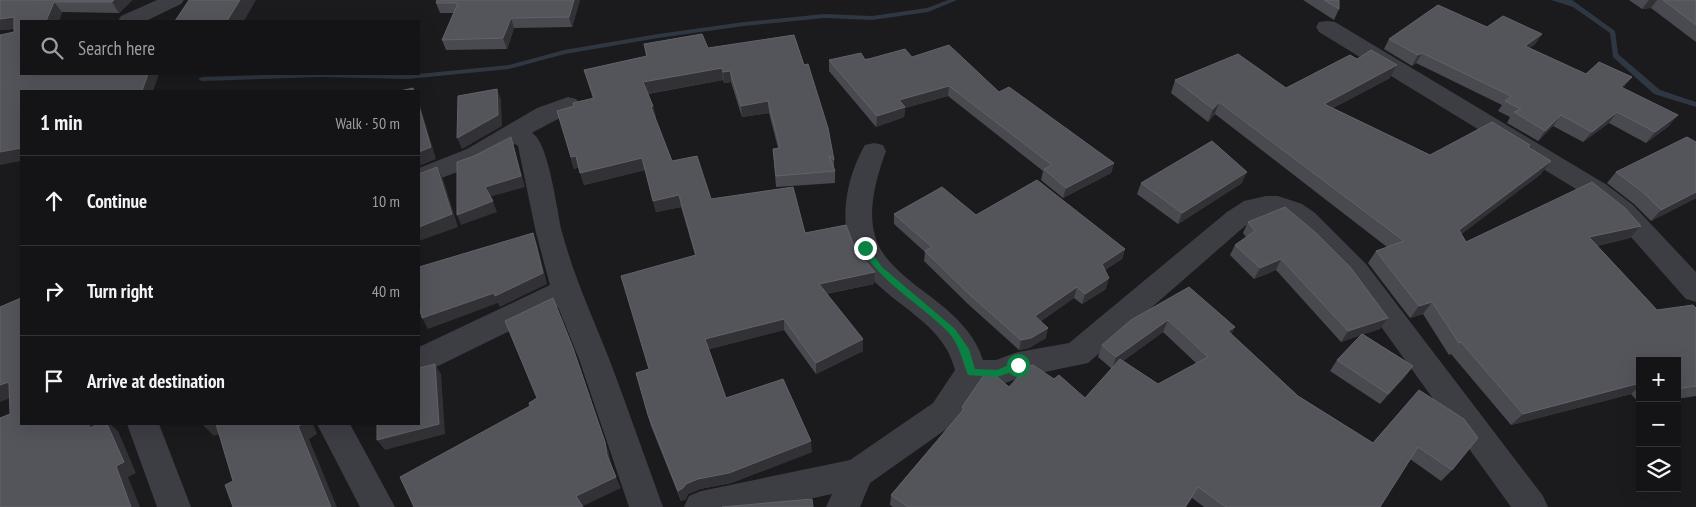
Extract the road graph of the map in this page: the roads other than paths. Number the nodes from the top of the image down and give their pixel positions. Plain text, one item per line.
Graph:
1 (174, 0) edge
2 (131, 20) edge
3 (1327, 27) dead end
4 (568, 104) dead end
5 (515, 134) junction
6 (874, 151) dead end
7 (420, 177) edge
8 (566, 290) junction
9 (1696, 291) edge
10 (420, 361) edge
11 (971, 372) junction
12 (143, 425) edge
13 (334, 425) edge
14 (858, 473) junction
15 (1524, 505) edge
16 (174, 507) edge
17 (378, 507) edge
18 (646, 507) edge
19 (701, 507) edge
20 (843, 507) edge

1 - 2 street
3 - 9 street
4 - 5 street
5 - 7 street
5 - 8 street
6 - 11 street
8 - 10 street
8 - 18 street
11 - 14 street
11 - 15 street
12 - 16 street
13 - 17 street
14 - 19 street
14 - 20 street

